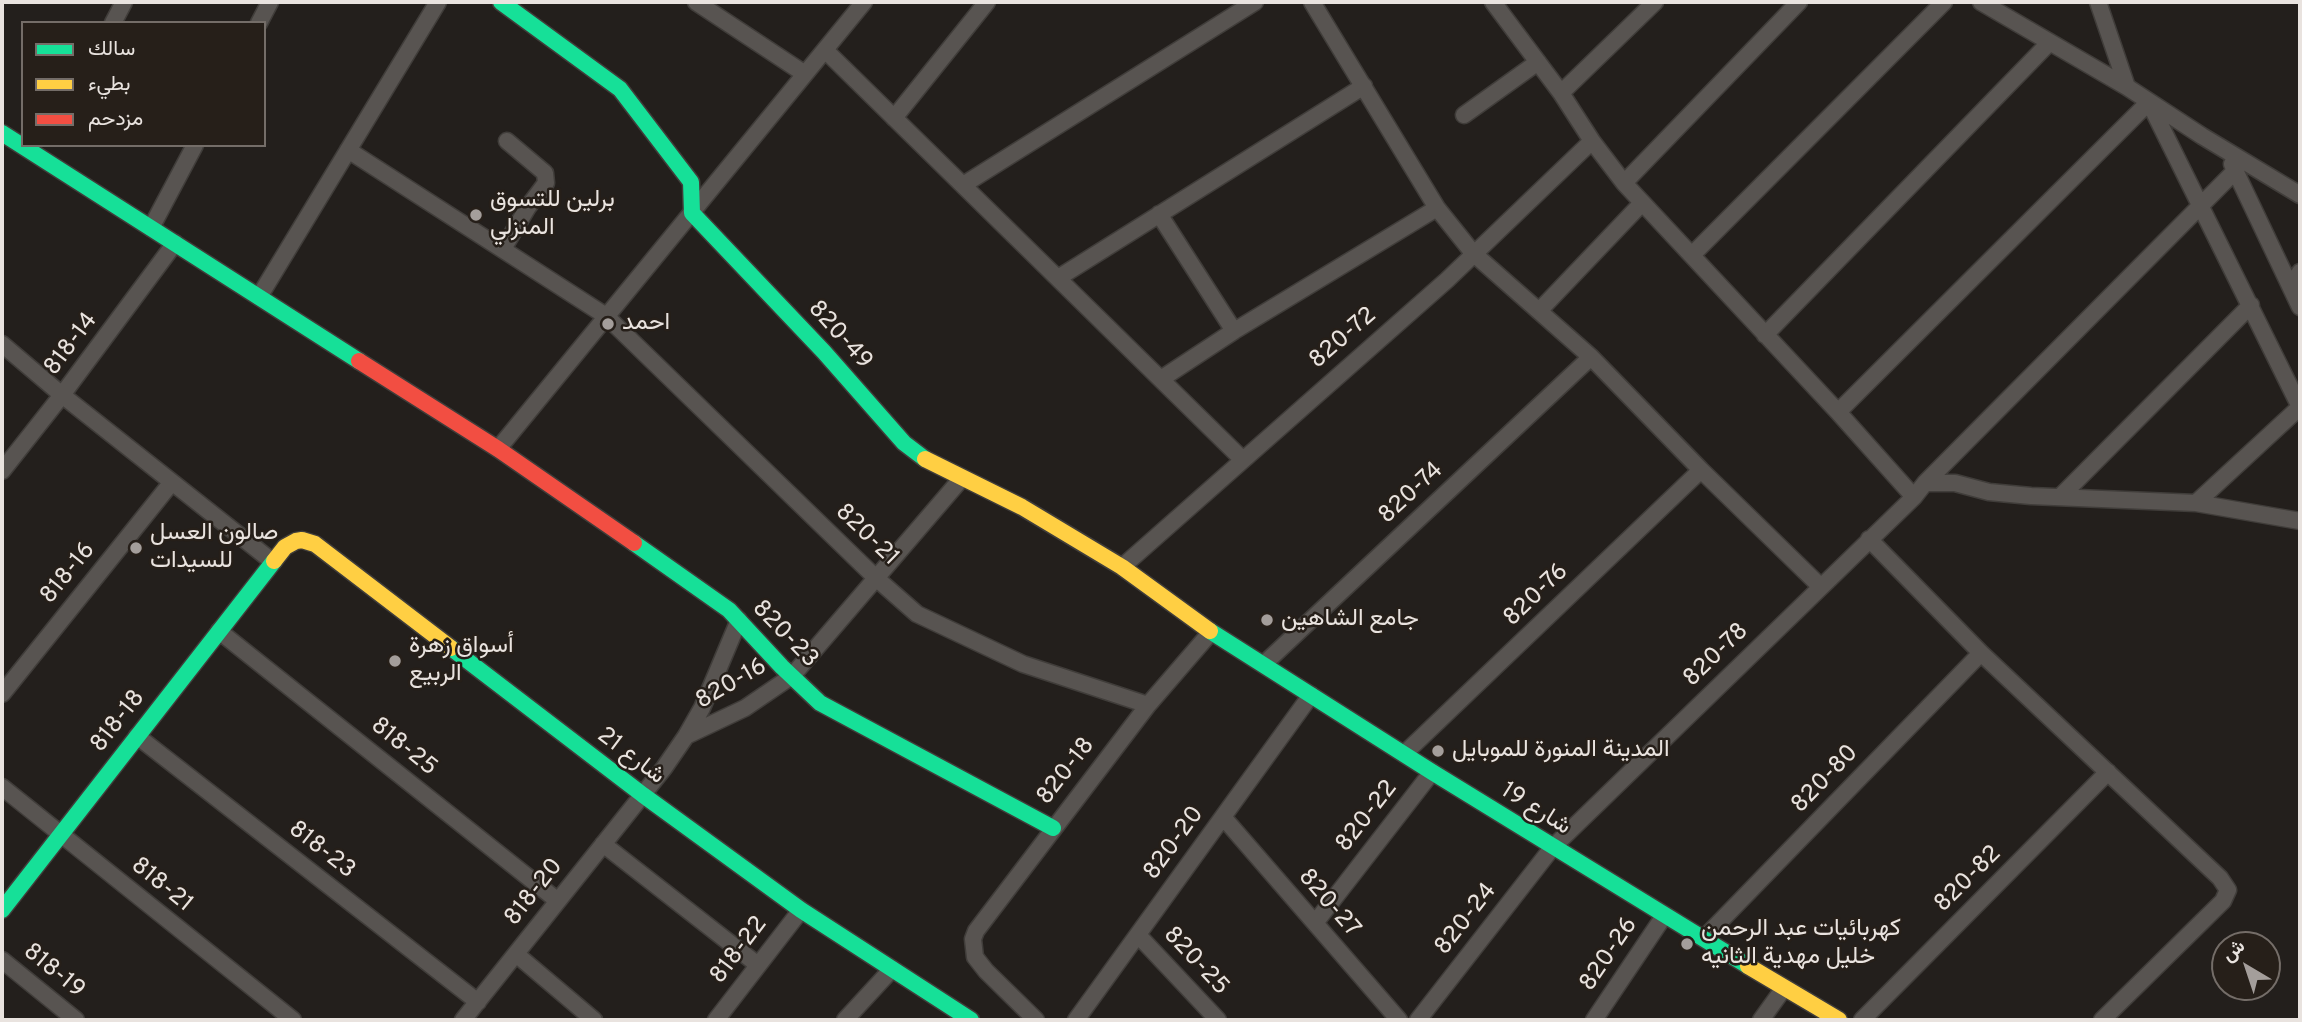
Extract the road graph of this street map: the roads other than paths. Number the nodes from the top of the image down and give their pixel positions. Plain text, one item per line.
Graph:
1 (124, 2) edge
2 (270, 2) edge
3 (438, 2) edge
4 (501, 2) edge
5 (696, 2) edge
6 (864, 2) edge
7 (995, 2) edge
8 (1255, 2) edge
9 (1312, 2) edge
10 (1655, 2) edge
11 (1799, 2) edge
12 (1944, 2) edge
13 (1981, 2) edge
14 (2098, 2) edge
15 (1501, 5) edge
16 (983, 7) edge
17 (114, 21) edge
18 (260, 21) edge
19 (2049, 43) junction
20 (825, 50) junction
21 (1538, 62) junction
22 (805, 74) junction
23 (1364, 86) junction
24 (2127, 87) junction
25 (1561, 93) junction
26 (2149, 102) junction
27 (1464, 115) dead end
28 (894, 118) junction
29 (2, 133) edge
30 (21, 141) edge
31 (507, 141) dead end
32 (1592, 141) junction
33 (194, 147) edge
34 (2224, 149) junction
35 (348, 150) junction
36 (46, 152) edge
37 (2235, 171) junction
38 (1623, 183) junction
39 (963, 185) junction
40 (2300, 195) edge
41 (1642, 203) junction
42 (2200, 204) junction
43 (1437, 208) junction
44 (692, 213) junction
45 (1159, 214) junction
46 (151, 228) junction
47 (175, 243) junction
48 (502, 249) junction
49 (1474, 253) junction
50 (1692, 256) junction
51 (2300, 272) edge
52 (1058, 278) junction
53 (2291, 287) junction
54 (259, 297) junction
55 (2251, 305) junction
56 (2300, 307) edge
57 (1539, 312) junction
58 (606, 316) junction
59 (1234, 331) junction
60 (1765, 335) junction
61 (2, 344) edge
62 (1591, 357) junction
63 (1161, 379) junction
64 (62, 395) junction
65 (2300, 407) edge
66 (1838, 412) junction
67 (498, 449) junction
68 (1242, 459) junction
69 (1701, 470) junction
70 (2, 471) edge
71 (962, 478) junction
72 (172, 482) junction
73 (1925, 483) junction
74 (1914, 497) junction
75 (2060, 497) junction
76 (2196, 503) junction
77 (2300, 521) edge
78 (1869, 539) junction
79 (273, 562) junction
80 (1122, 567) junction
81 (876, 578) junction
82 (1820, 586) junction
83 (739, 620) junction
84 (219, 631) junction
85 (1211, 632) junction
86 (1981, 653) junction
87 (1264, 664) junction
88 (792, 676) junction
89 (7, 677) edge
90 (2, 694) edge
91 (1311, 695) junction
92 (1148, 705) junction
93 (137, 736) junction
94 (686, 736) junction
95 (1404, 754) junction
96 (1432, 772) junction
97 (2108, 772) junction
98 (2, 787) edge
99 (643, 795) junction
100 (1223, 817) junction
101 (1053, 828) junction
102 (60, 834) junction
103 (603, 844) junction
104 (1552, 848) junction
105 (558, 901) junction
106 (2, 909) edge
107 (801, 910) junction
108 (1664, 916) junction
109 (1315, 923) junction
110 (1138, 935) junction
111 (1704, 938) junction
112 (516, 954) junction
113 (2, 960) edge
114 (758, 965) junction
115 (892, 969) junction
116 (1784, 988) junction
117 (478, 1002) junction
118 (76, 1020) edge
119 (293, 1020) edge
120 (463, 1020) edge
121 (594, 1020) edge
122 (716, 1020) edge
123 (845, 1020) edge
124 (971, 1020) edge
125 (1036, 1020) edge
126 (1076, 1020) edge
127 (1218, 1020) edge
128 (1399, 1020) edge
129 (1418, 1020) edge
130 (1594, 1020) edge
131 (1761, 1020) edge
132 (1839, 1020) edge
133 (1862, 1020) edge
134 (2102, 1020) edge

1 - 17 street
2 - 18 street
3 - 35 street
4 - 44 street
5 - 22 street
6 - 20 street
7 - 16 street
8 - 39 street
9 - 23 street
10 - 25 street
11 - 38 street
12 - 50 street
13 - 19 street
14 - 24 street
15 - 21 street
16 - 28 street
19 - 24 street
19 - 60 street
20 - 22 street
20 - 28 street
21 - 25 street
21 - 27 street
22 - 44 street
23 - 43 street
23 - 45 street
24 - 26 street
25 - 32 street
26 - 34 street
26 - 42 street
26 - 66 street
28 - 39 street
29 - 30 street, 820-23
31 - 48 street
32 - 38 street
32 - 49 street, 820-72
33 - 46 street
34 - 37 street
34 - 40 street
35 - 48 street, 820-21
35 - 54 street
36 - 46 street, 820-23
37 - 42 street, 820-78
37 - 53 street
38 - 41 street
39 - 52 street
41 - 50 street
41 - 57 street
42 - 55 street
42 - 73 street, 820-78
43 - 49 street
43 - 59 street
44 - 58 street
44 - 71 street, 820-49
45 - 52 street
45 - 59 street
46 - 47 street, 820-23
47 - 54 street, 820-23
47 - 64 street, 818-14
48 - 58 street, 820-21
49 - 57 street
49 - 68 street, 820-72
50 - 60 street
51 - 53 street
52 - 63 street
53 - 56 street
54 - 67 street, 820-23
55 - 65 street
55 - 75 street
57 - 62 street
58 - 67 street
58 - 81 street, 820-21
59 - 63 street
60 - 66 street
61 - 64 street
62 - 69 street
62 - 87 street, 820-74
63 - 68 street
64 - 70 street, 818-14
64 - 72 street
65 - 76 street
66 - 74 street
67 - 83 street, 820-23
68 - 80 street, 820-72
69 - 82 street
69 - 95 street, 820-76
71 - 80 street, 820-49
71 - 81 street, 820-16
72 - 79 street
72 - 89 street, 818-16
73 - 74 street, 820-78
73 - 75 street
74 - 78 street, 820-78
75 - 76 street
76 - 77 street
78 - 82 street, 820-78
78 - 86 street
79 - 84 street, 818-18
79 - 99 street, شارع 21
80 - 85 street, 820-49
81 - 88 street, 820-16
81 - 92 street, 820-21
82 - 104 street, 820-78
83 - 88 street, 820-23
83 - 94 street, 818-20
84 - 93 street, 818-18
84 - 105 street, 818-25
85 - 87 street, شارع 19
85 - 92 street, 820-18
86 - 97 street
86 - 111 street, 820-80
87 - 91 street, شارع 19
88 - 94 street, 820-16
88 - 101 street, 820-23
89 - 90 street, 818-16
91 - 95 street, شارع 19
91 - 100 street, 820-20
92 - 101 street, 820-18
93 - 102 street, 818-18
93 - 117 street, 818-23
94 - 99 street, 818-20
95 - 96 street, شارع 19
96 - 104 street, شارع 19
96 - 109 street, 820-22
97 - 133 street, 820-82
97 - 134 street
98 - 102 street, 818-21
99 - 103 street, 818-20
99 - 107 street, شارع 21
100 - 109 street, 820-27
100 - 110 street, 820-20
101 - 125 street, 820-18
102 - 106 street, 818-18
102 - 119 street, 818-21
103 - 105 street, 818-20
103 - 114 street
104 - 108 street, شارع 19
104 - 129 street, 820-24
105 - 112 street, 818-20
107 - 114 street, 818-22
107 - 115 street, شارع 21
108 - 111 street, شارع 19
108 - 130 street, 820-26
109 - 128 street, 820-27
110 - 126 street, 820-20
110 - 127 street, 820-25
111 - 116 street, شارع 19
112 - 117 street, 818-20
112 - 121 street
113 - 118 street, 818-19
114 - 122 street, 818-22
115 - 123 street
115 - 124 street, شارع 21
116 - 131 street
116 - 132 street, شارع 19
117 - 120 street, 818-20

